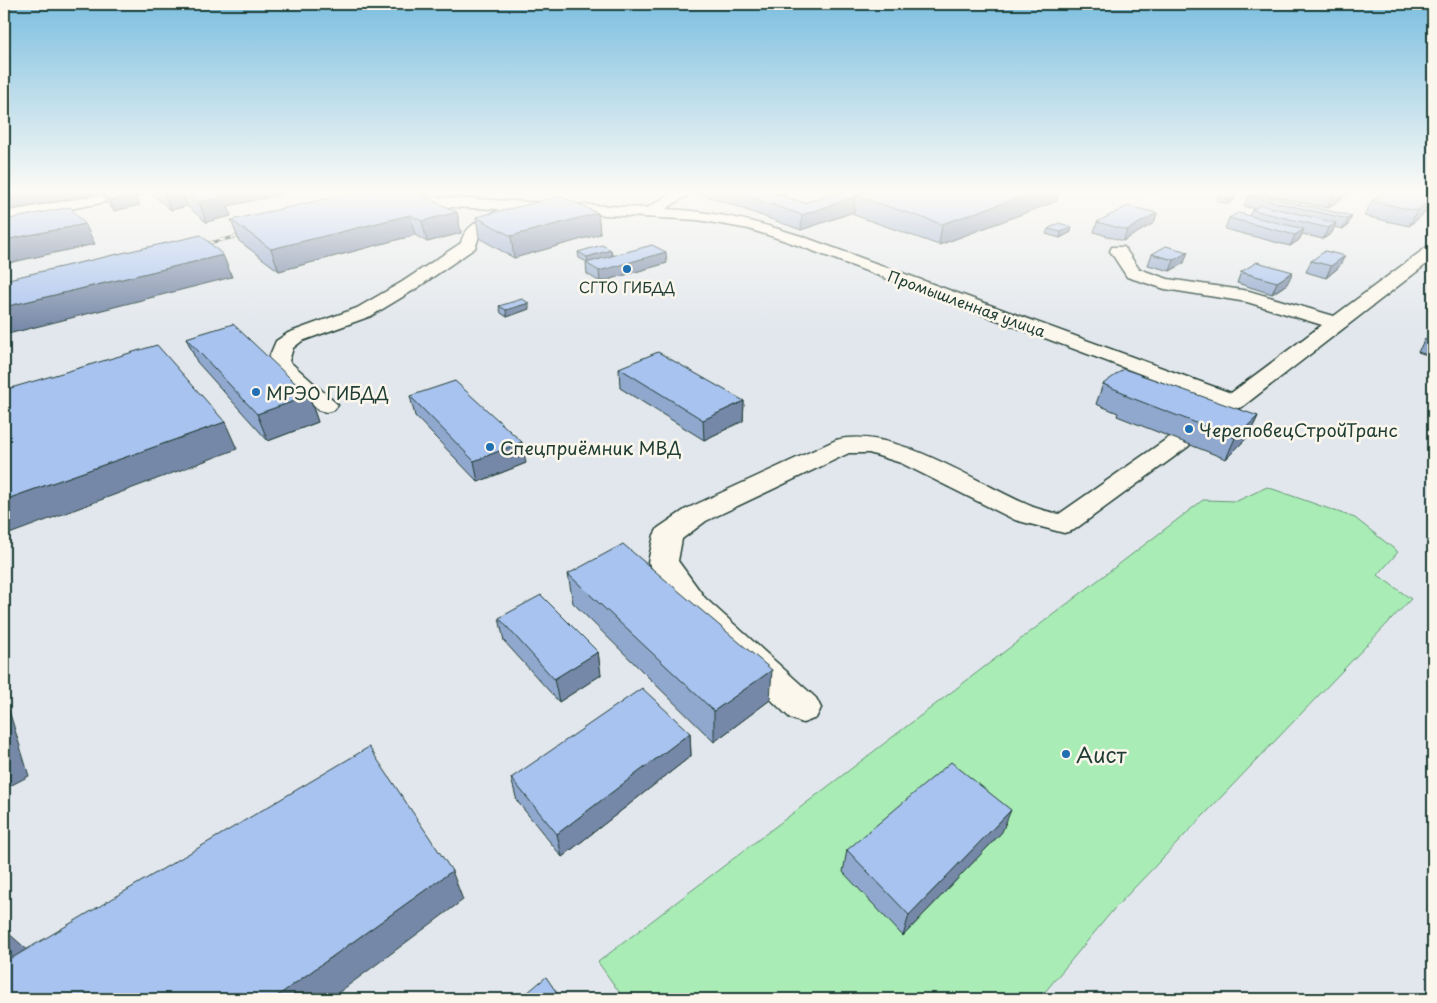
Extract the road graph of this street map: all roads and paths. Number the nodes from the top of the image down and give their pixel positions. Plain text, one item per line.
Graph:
1 (470, 238) edge
2 (790, 238) edge
3 (1118, 250) dead end
4 (1433, 251) edge
5 (1336, 323) junction
6 (1234, 402) junction
7 (326, 405) dead end
8 (1214, 416) edge
9 (1180, 441) dead end
10 (803, 708) dead end

1 - 7 street
2 - 6 street, Промышленная улица
3 - 5 street
4 - 5 street
5 - 6 street
6 - 8 street
9 - 10 street

